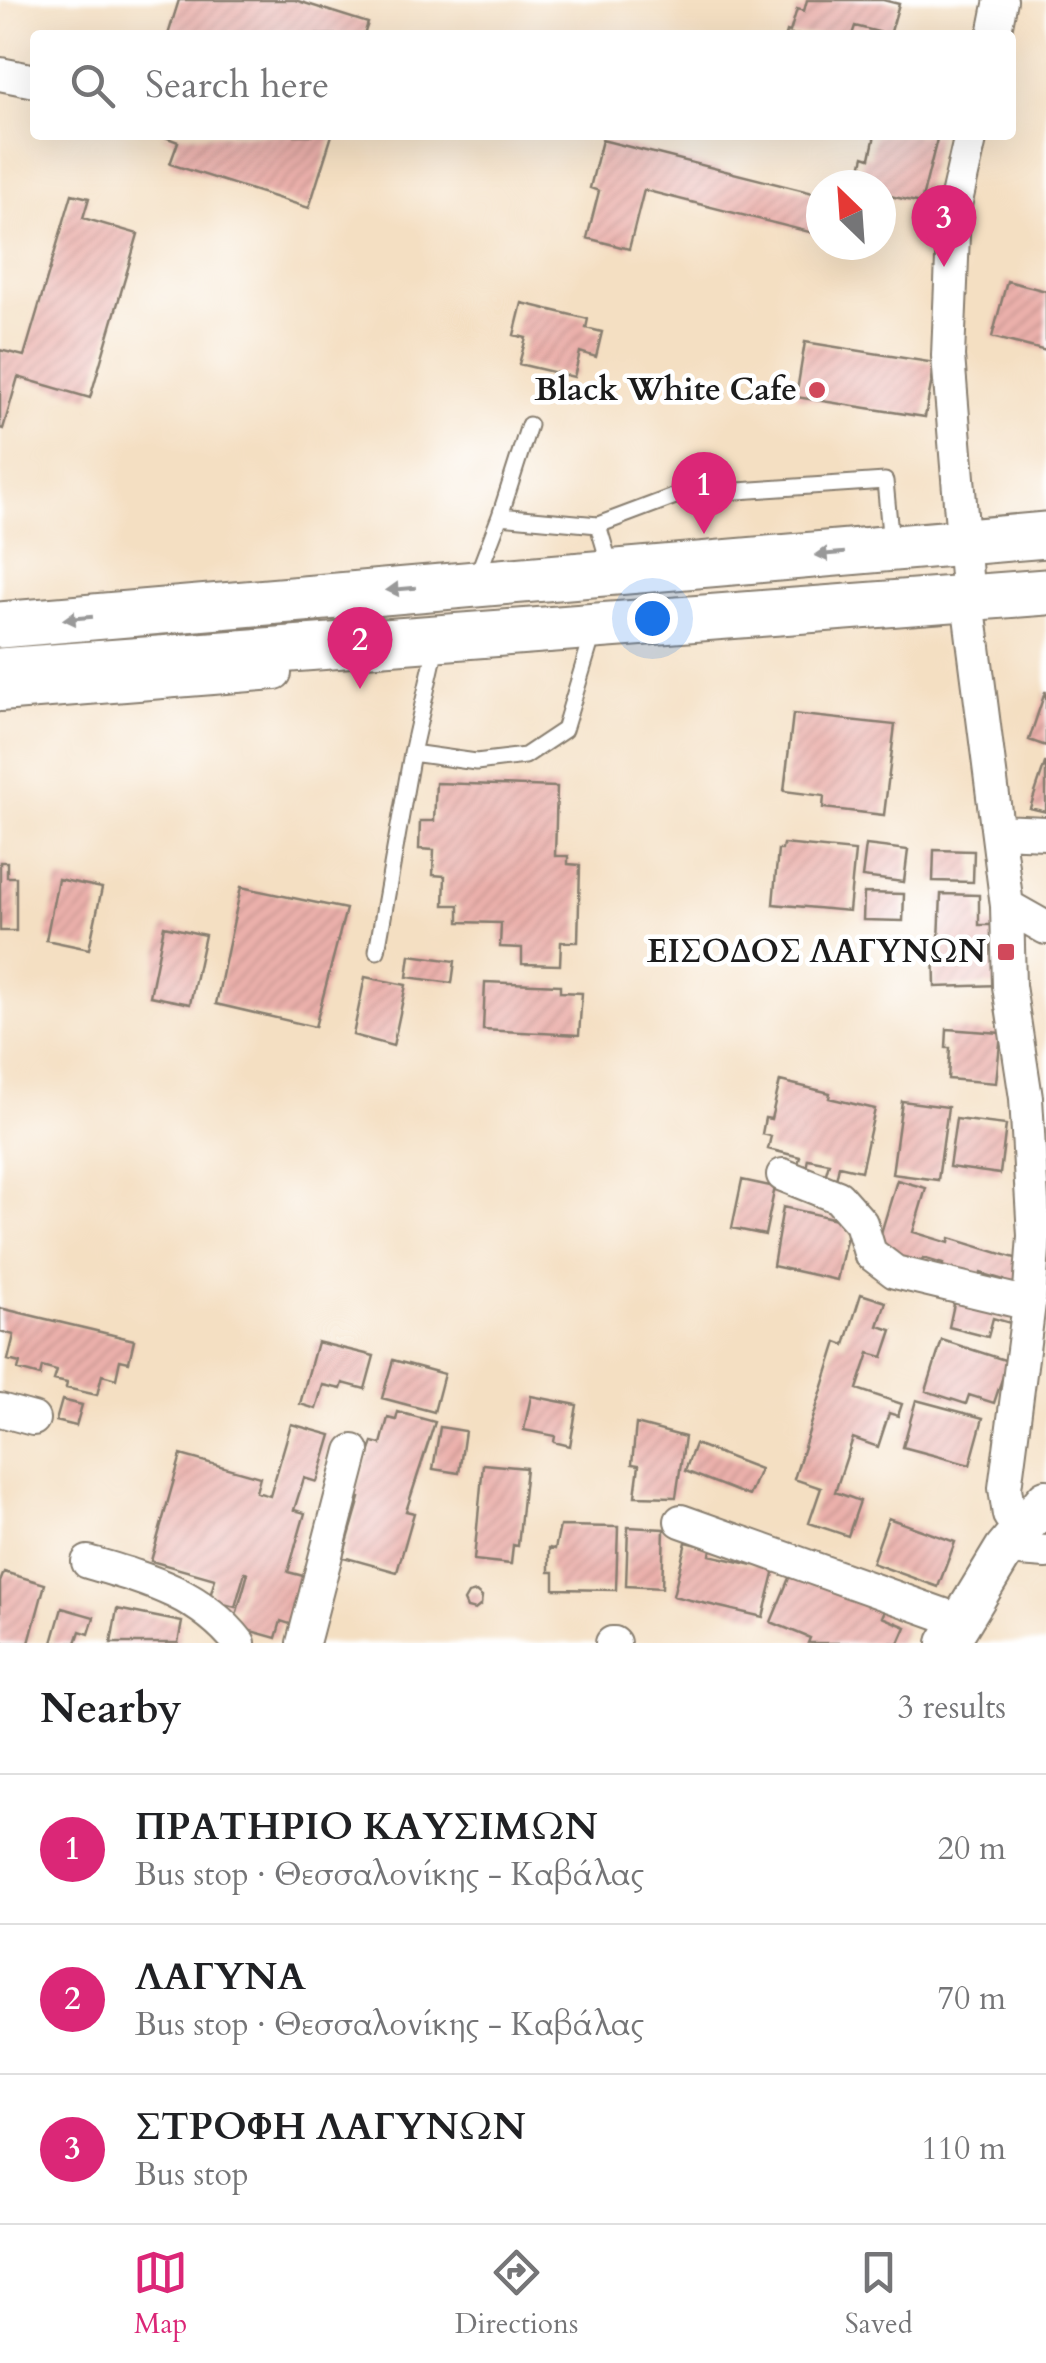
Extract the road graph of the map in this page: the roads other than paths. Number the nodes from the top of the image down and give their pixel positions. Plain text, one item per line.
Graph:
1 (1002, 0) edge
2 (995, 30) edge
3 (0, 74) edge
4 (30, 80) edge
5 (970, 140) edge
6 (529, 425) dead end
7 (500, 516) junction
8 (598, 525) junction
9 (1046, 535) edge
10 (962, 543) junction
11 (892, 548) junction
12 (612, 573) junction
13 (474, 583) junction
14 (1046, 592) edge
15 (969, 608) junction
16 (0, 626) edge
17 (589, 646) junction
18 (433, 660) junction
19 (0, 671) edge
20 (0, 695) edge
21 (412, 753) junction
22 (999, 831) junction
23 (1046, 833) edge
24 (1007, 906) junction
25 (1046, 928) edge
26 (377, 952) dead end
27 (784, 1175) dead end
28 (1030, 1304) junction
29 (0, 1410) edge
30 (33, 1418) dead end
31 (353, 1451) dead end
32 (682, 1521) dead end
33 (1030, 1533) edge
34 (88, 1562) dead end
35 (954, 1632) edge
36 (239, 1643) edge
37 (303, 1643) edge

1 - 2 street
3 - 4 street
5 - 10 street
6 - 7 lane
7 - 8 lane
7 - 13 lane
8 - 11 lane
8 - 12 lane
9 - 10 main road
10 - 11 main road
10 - 15 street
11 -> 12 main road
12 - 13 main road
13 -> 16 main road
14 - 15 main road
15 - 17 street
15 - 19 main road
15 - 22 street
17 - 18 street
17 - 21 lane
18 - 20 street
18 - 21 lane
21 - 26 lane
22 - 23 street
22 - 24 street
24 - 25 street
24 - 28 street
27 - 28 street
28 - 33 street
29 - 30 street
31 - 37 street
32 - 35 street
33 - 35 street
34 - 36 street

